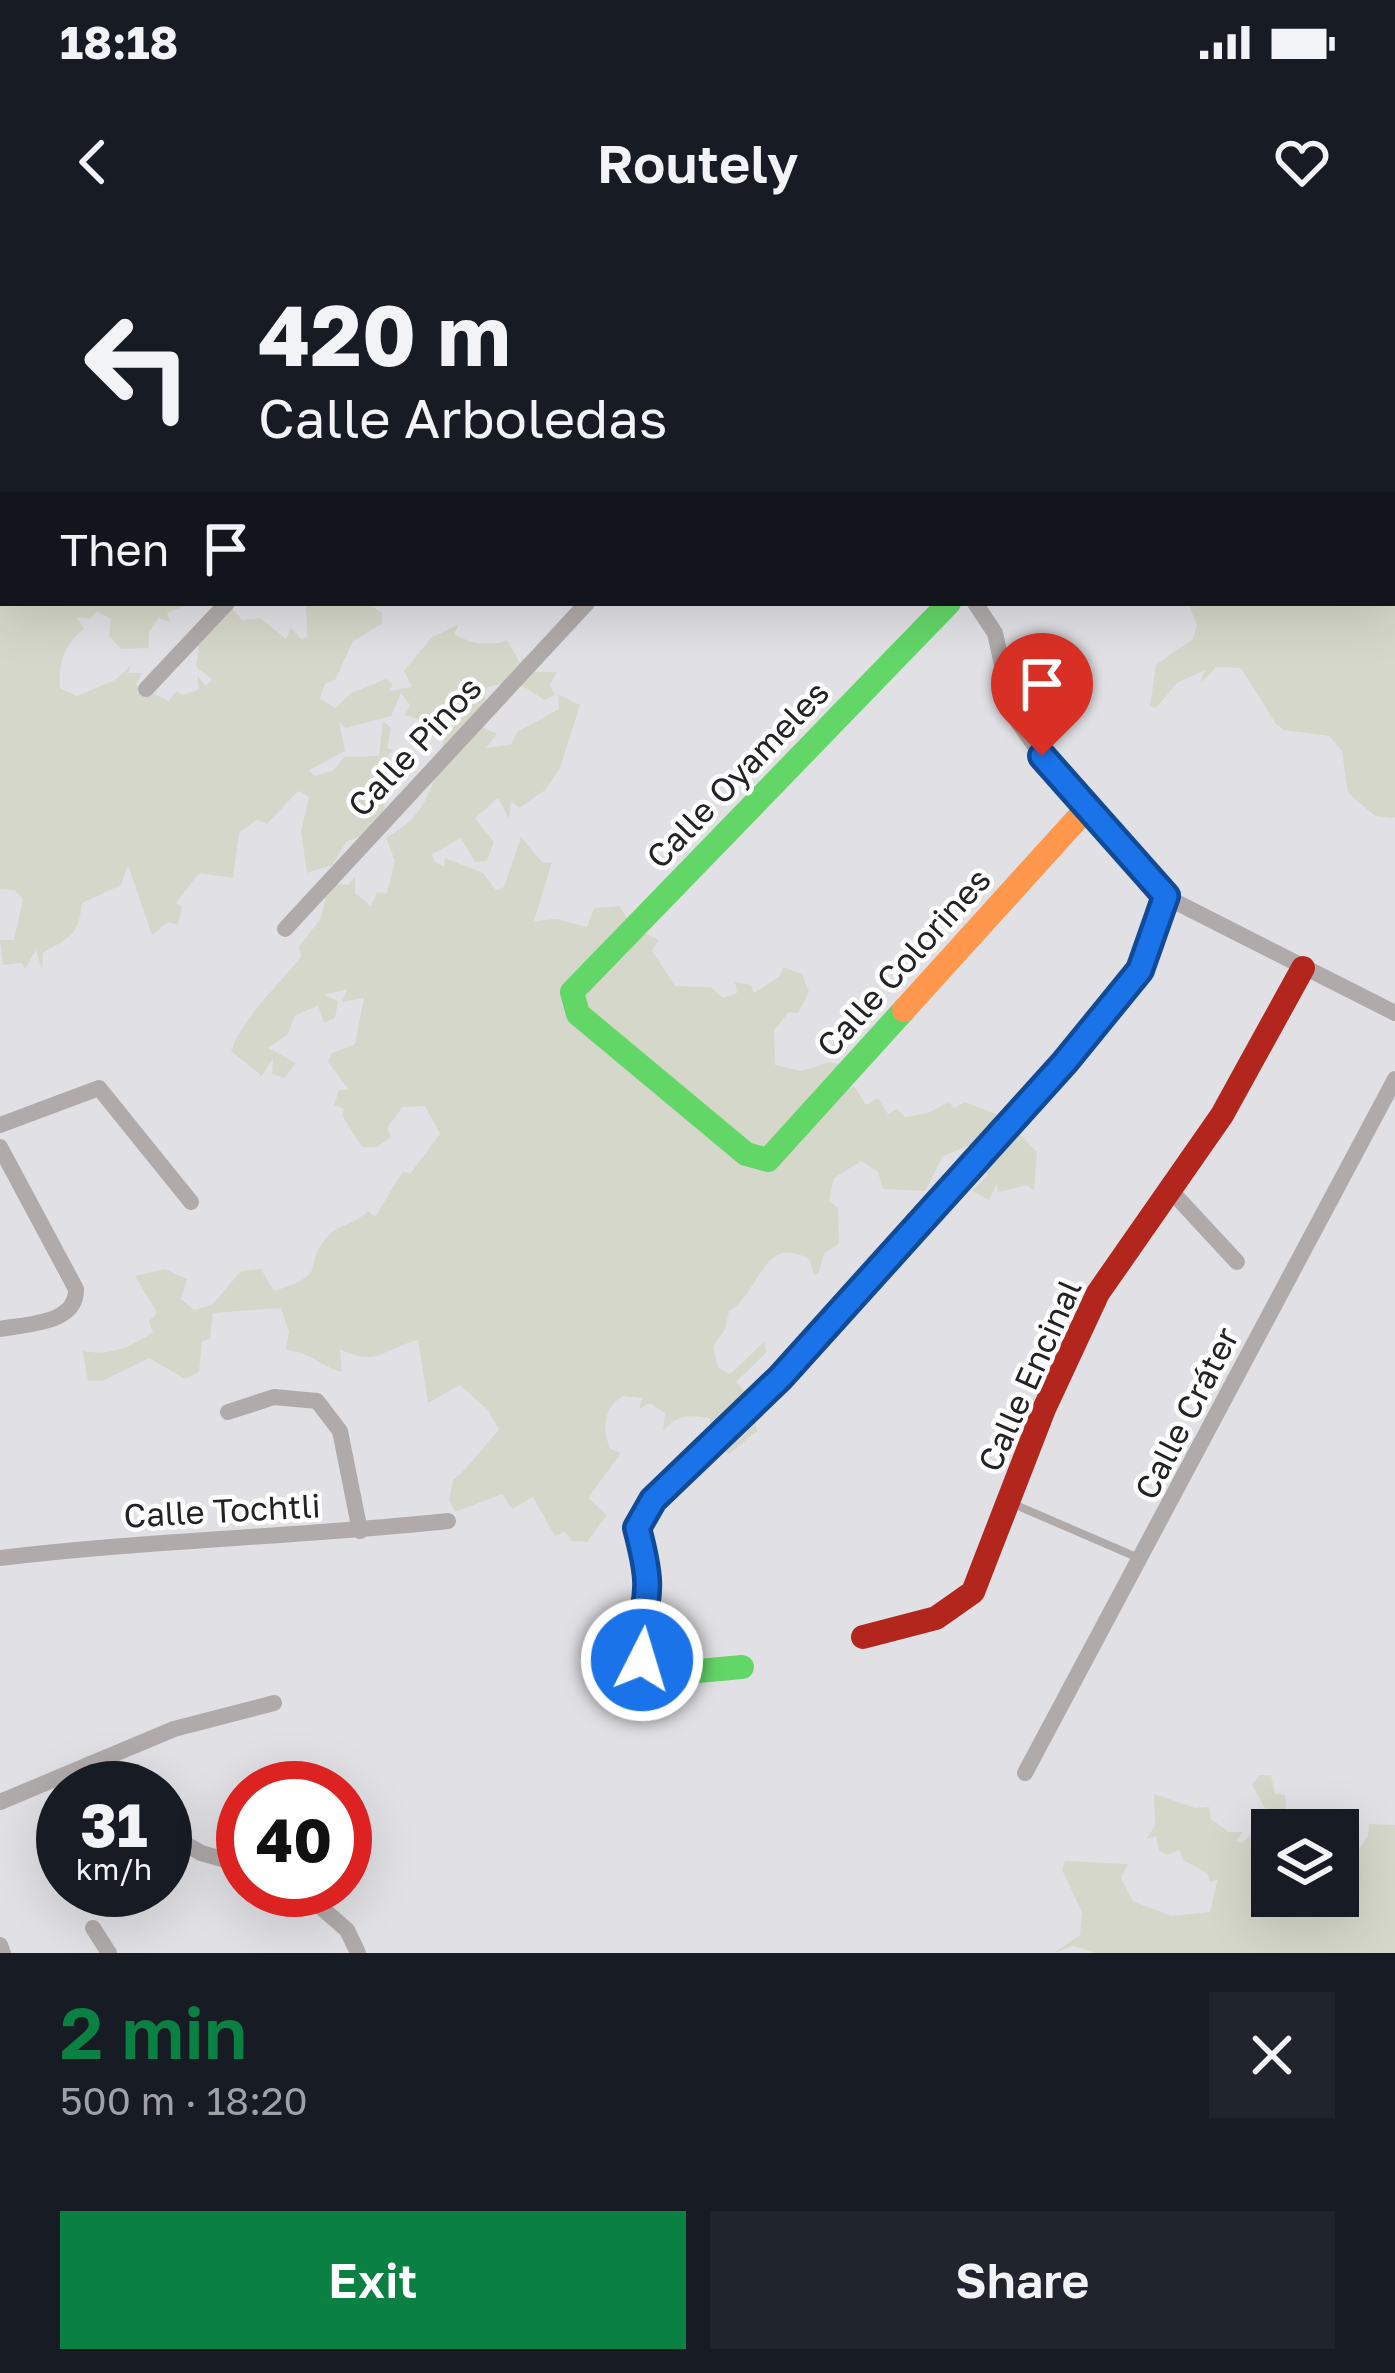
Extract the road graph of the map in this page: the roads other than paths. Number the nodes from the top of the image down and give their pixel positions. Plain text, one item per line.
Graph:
1 (224, 606) edge
2 (577, 606) edge
3 (946, 606) edge
4 (977, 606) edge
5 (146, 689) dead end
6 (1087, 808) junction
7 (1166, 896) junction
8 (285, 929) dead end
9 (1303, 968) junction
10 (1387, 1009) edge
11 (1395, 1079) edge
12 (0, 1125) edge
13 (0, 1147) edge
14 (768, 1160) joint
15 (1173, 1193) junction
16 (191, 1202) dead end
17 (1237, 1262) dead end
18 (0, 1329) edge
19 (228, 1412) dead end
20 (1008, 1502) junction
21 (448, 1521) dead end
22 (360, 1531) junction
23 (0, 1558) edge
24 (1142, 1559) junction
25 (863, 1637) dead end
26 (742, 1667) dead end
27 (274, 1703) dead end
28 (97, 1761) edge
29 (1025, 1773) dead end
30 (36, 1787) edge
31 (0, 1802) edge
32 (332, 1917) edge
33 (93, 1928) dead end
34 (109, 1953) edge
35 (358, 1953) edge

1 - 5 street
2 - 8 street, Calle Pinos
3 - 14 street, Calle Oyameles
4 - 6 street
6 - 7 street
6 - 14 street, Calle Colorines
7 - 9 street
7 - 26 street
9 - 10 street
9 - 15 street, Calle Encinal
11 - 24 street, Calle Cráter
12 - 16 street
13 - 18 street
15 - 17 street
15 - 20 street, Calle Encinal
19 - 22 street
20 - 24 lane
20 - 25 street, Calle Encinal
21 - 22 street, Calle Tochtli
22 - 23 street, Calle Tochtli
24 - 29 street, Calle Cráter
27 - 28 street
30 - 31 street
32 - 35 street
33 - 34 street

